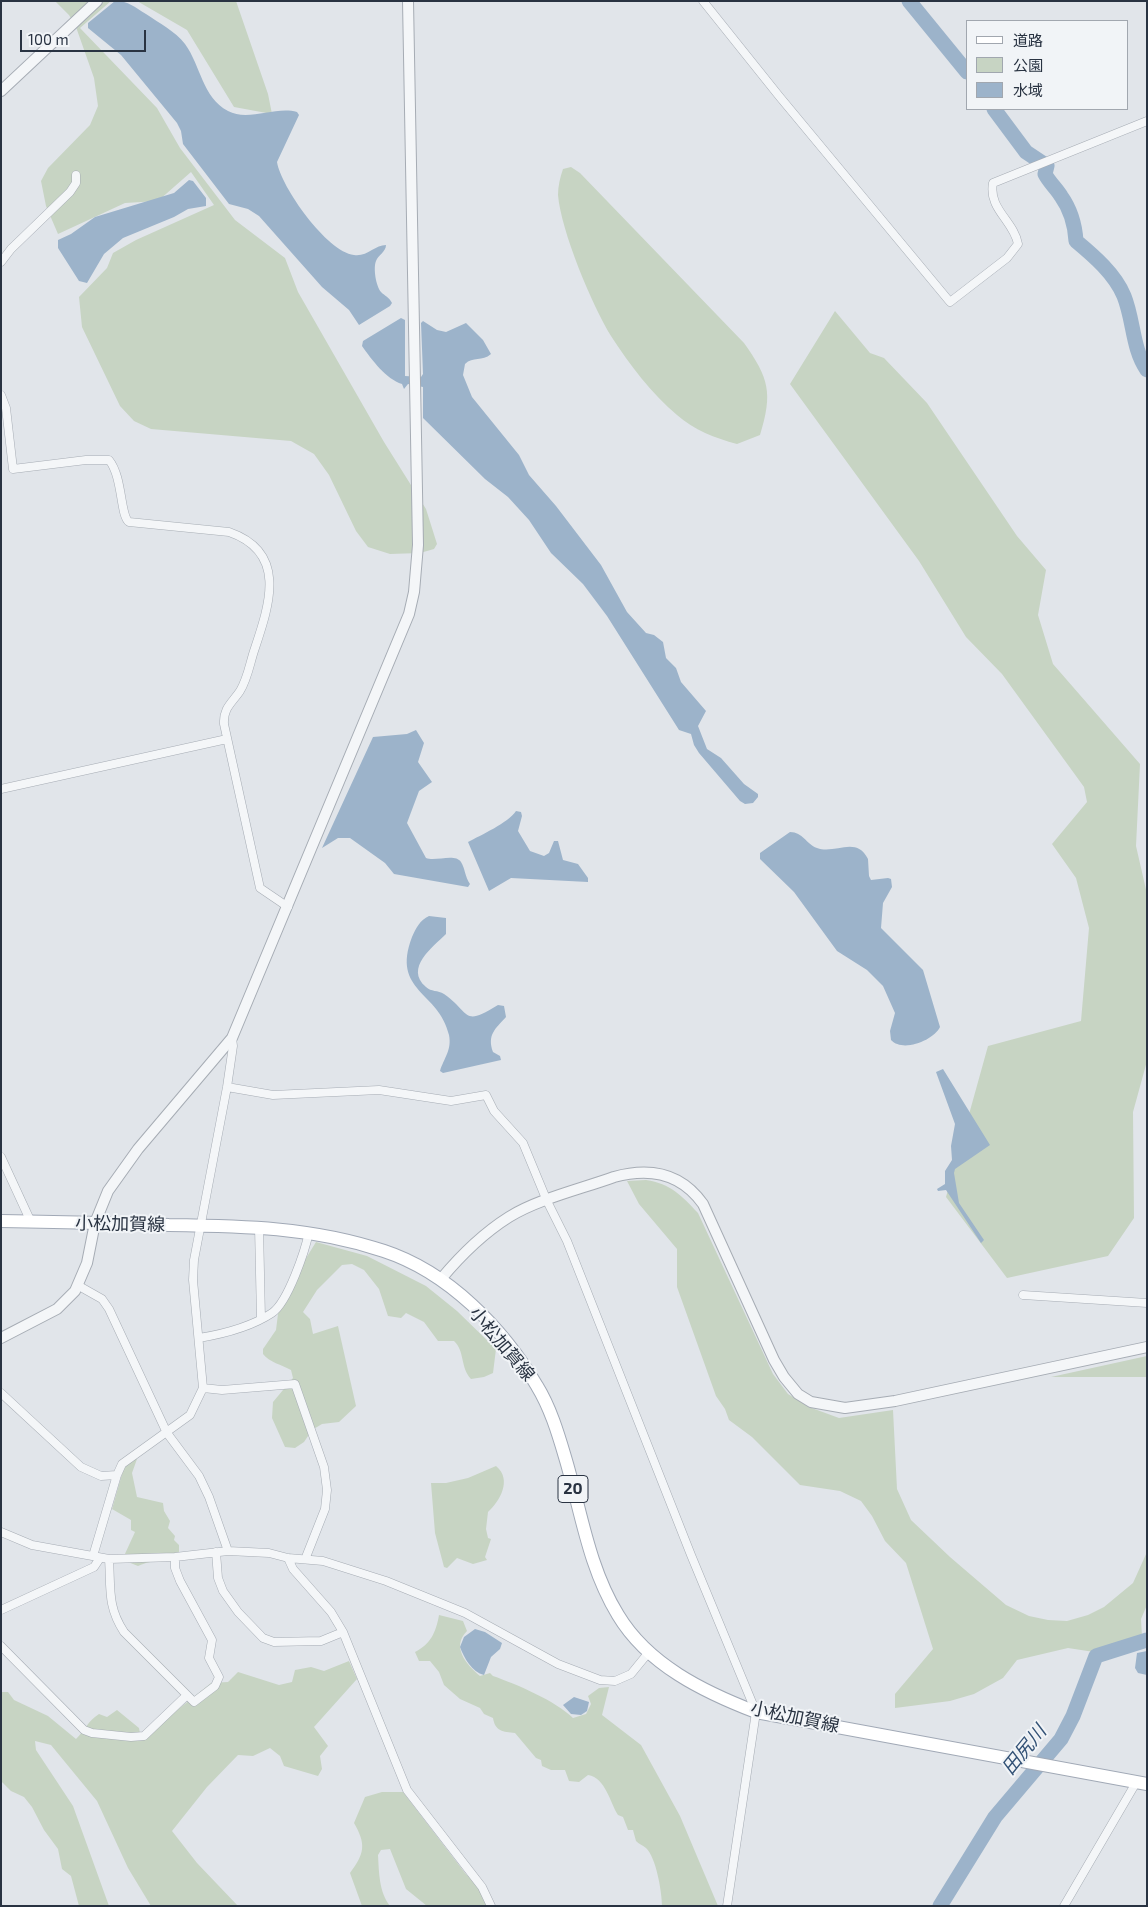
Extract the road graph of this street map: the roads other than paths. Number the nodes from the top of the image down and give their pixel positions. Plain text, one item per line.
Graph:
1 (97, 1) edge
2 (408, 1) edge
3 (703, 1) edge
4 (1, 91) edge
5 (1147, 121) edge
6 (76, 175) dead end
7 (1, 262) edge
8 (1, 395) edge
9 (226, 739) junction
10 (1, 789) edge
11 (288, 907) junction
12 (232, 1038) junction
13 (227, 1087) junction
14 (1, 1157) edge
15 (547, 1201) junction
16 (1, 1221) edge
17 (31, 1222) junction
18 (95, 1223) junction
19 (200, 1225) junction
20 (259, 1227) junction
21 (309, 1232) junction
22 (441, 1279) junction
23 (78, 1286) junction
24 (1023, 1296) dead end
25 (1147, 1303) edge
26 (261, 1319) junction
27 (1, 1338) edge
28 (199, 1338) junction
29 (1147, 1347) edge
30 (203, 1388) junction
31 (1, 1393) edge
32 (167, 1432) junction
33 (116, 1475) junction
34 (1, 1532) edge
35 (228, 1551) junction
36 (216, 1552) junction
37 (97, 1557) junction
38 (175, 1557) junction
39 (288, 1558) junction
40 (306, 1558) junction
41 (109, 1559) junction
42 (1, 1610) edge
43 (343, 1632) junction
44 (1, 1646) edge
45 (649, 1652) junction
46 (187, 1694) junction
47 (756, 1712) junction
48 (1142, 1782) edge
49 (491, 1906) edge
50 (726, 1906) edge
51 (1064, 1906) edge

1 - 4 street
2 - 11 street
3 - 5 street
6 - 7 street
8 - 9 street
9 - 10 street
9 - 11 street
11 - 12 street
12 - 13 street
12 - 18 street
13 - 15 street
13 - 19 street
14 - 17 street
15 - 22 street
15 - 29 street
15 - 47 street
16 - 17 main road, 小松加賀線 / 20
17 - 18 main road, 小松加賀線 / 20
18 - 19 main road, 小松加賀線 / 20
18 - 23 street
19 - 20 main road, 小松加賀線 / 20
19 - 28 street
20 - 21 main road, 小松加賀線 / 20
20 - 26 street
21 - 22 main road, 小松加賀線 / 20
21 - 26 street
22 - 45 main road, 小松加賀線 / 20
23 - 27 street
23 - 32 street
24 - 25 street
26 - 28 street
28 - 30 street
30 - 32 street
30 - 40 street
31 - 33 street
32 - 33 street
32 - 35 street
33 - 37 street
34 - 37 street
35 - 36 street
35 - 39 street
36 - 38 street
36 - 43 street
37 - 41 street
37 - 42 street
38 - 41 street
38 - 46 street
39 - 40 street
39 - 43 street
40 - 45 street
41 - 46 street
43 - 49 street
44 - 46 street
45 - 47 main road, 小松加賀線 / 20
47 - 48 main road, 小松加賀線 / 20
47 - 50 street
48 - 51 street

